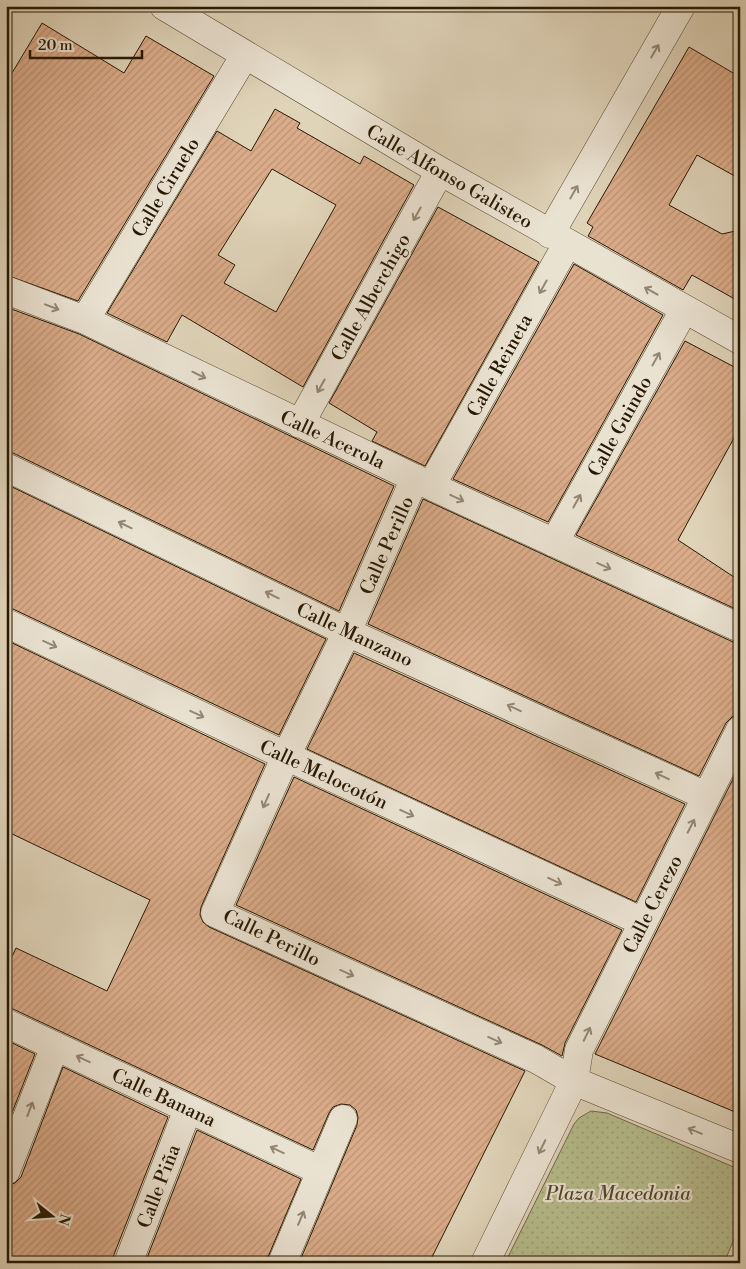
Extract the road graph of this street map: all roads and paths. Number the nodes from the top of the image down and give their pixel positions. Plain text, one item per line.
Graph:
1 (164, 6) edge
2 (681, 6) edge
3 (246, 55) junction
4 (440, 171) junction
5 (558, 239) junction
6 (6, 290) edge
7 (684, 310) junction
8 (85, 320) junction
9 (740, 340) edge
10 (300, 424) junction
11 (6, 468) edge
12 (423, 482) junction
13 (554, 543) junction
14 (6, 623) edge
15 (740, 628) edge
16 (347, 632) junction
17 (740, 730) edge
18 (286, 756) junction
19 (706, 796) junction
20 (643, 922) junction
21 (6, 1023) edge
22 (55, 1046) junction
23 (574, 1081) junction
24 (188, 1108) junction
25 (343, 1118) dead end
26 (740, 1149) edge
27 (6, 1171) edge
28 (321, 1171) junction
29 (128, 1263) edge
30 (282, 1263) edge
31 (485, 1263) edge

1 - 3 street, Calle Alfonso Galisteo
5 -> 2 street, Calle Reineta
3 - 4 street, Calle Alfonso Galisteo
3 - 8 street, Calle Ciruelo
4 - 5 street, Calle Alfonso Galisteo
4 -> 10 street, Calle Alberchigo
7 -> 5 street, Calle Alfonso Galisteo
5 -> 12 street, Calle Reineta
6 -> 8 street, Calle Acerola
7 - 9 street, Calle Alfonso Galisteo
13 -> 7 street, Calle Guindo
8 -> 10 street, Calle Acerola
10 - 12 street, Calle Acerola
16 -> 11 street, Calle Manzano
12 -> 13 street, Calle Acerola
12 - 16 street, Calle Perillo
13 -> 15 street, Calle Acerola
14 -> 18 street, Calle Melocotón
16 - 18 street, Calle Perillo
19 -> 16 street, Calle Manzano
17 - 19 street, Calle Cerezo
18 -> 20 street, Calle Melocotón
18 -> 23 street, Calle Perillo
20 -> 19 street, Calle Cerezo
23 -> 20 street, Calle Cerezo
21 - 22 street, Calle Banana
24 -> 22 street, Calle Banana
27 -> 22 street
26 -> 23 street
23 -> 31 street
28 -> 24 street, Calle Banana
24 - 29 street, Calle Piña
25 - 28 street
30 -> 28 street

